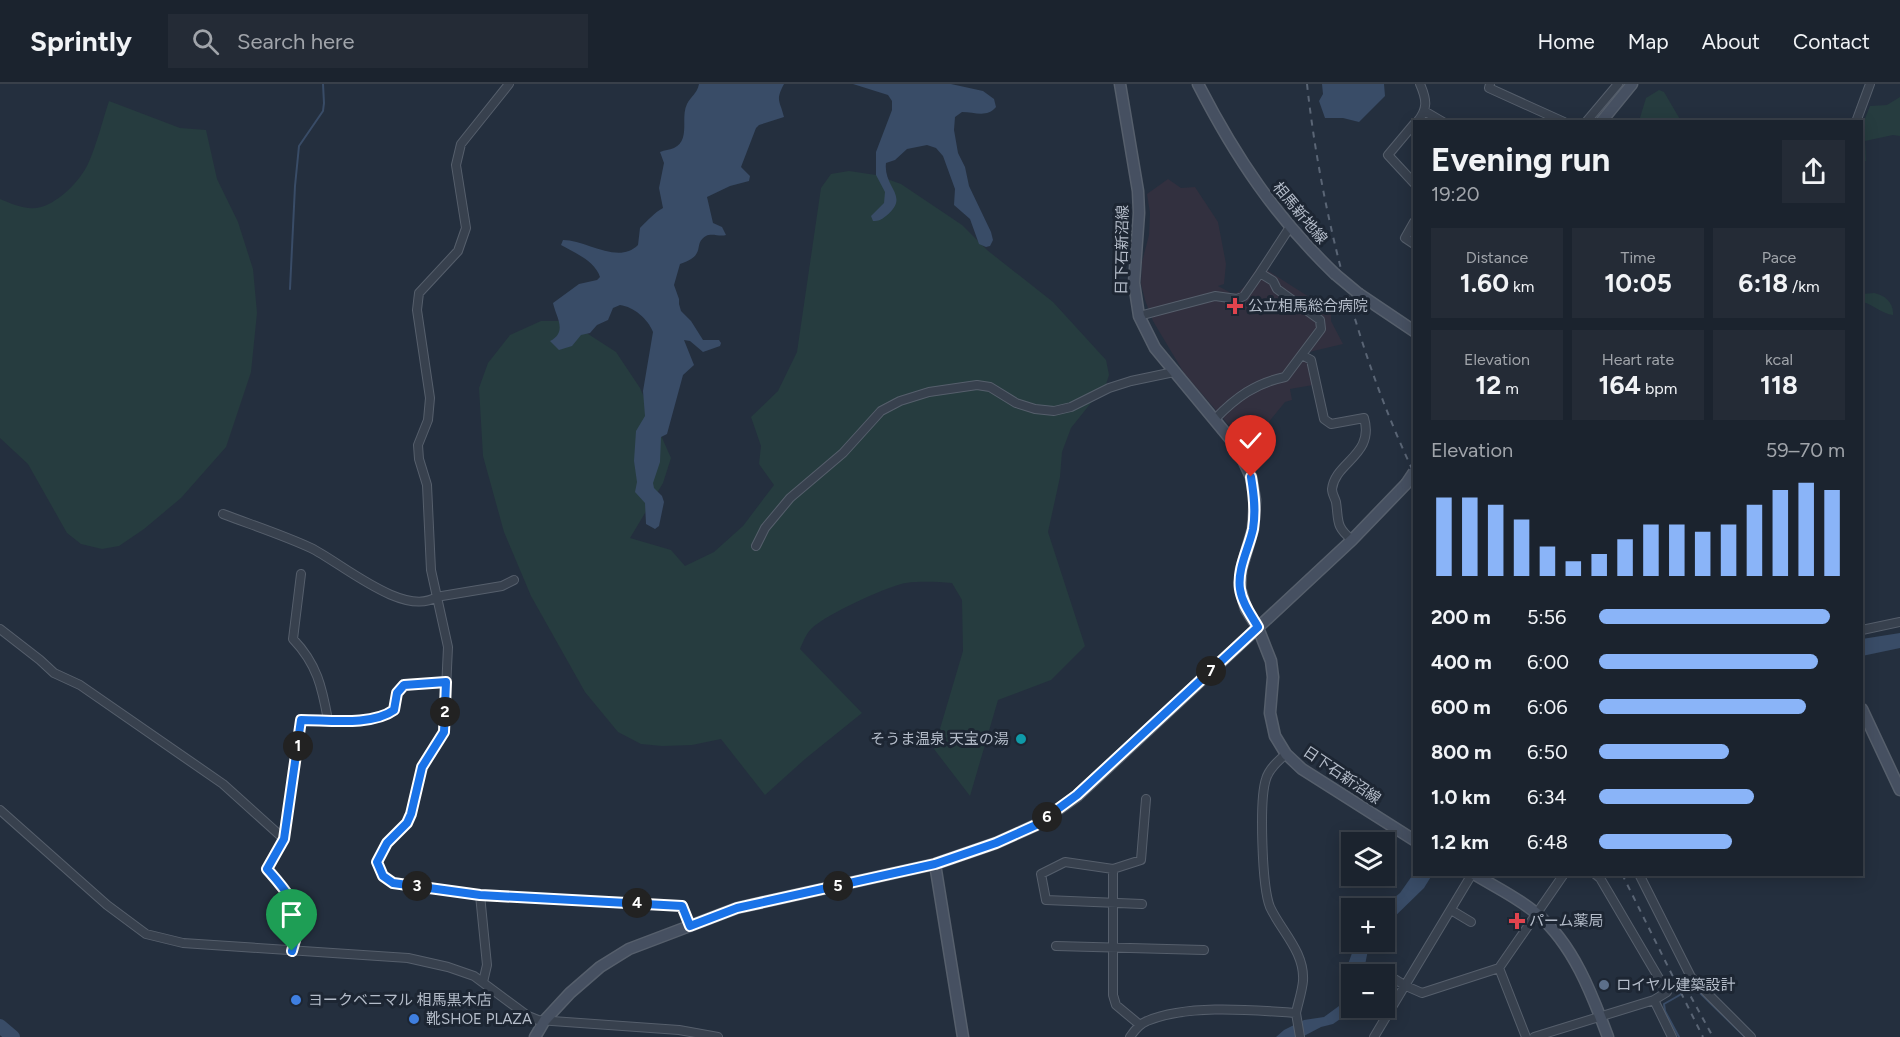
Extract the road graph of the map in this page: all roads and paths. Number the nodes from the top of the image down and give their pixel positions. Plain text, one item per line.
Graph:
1 (509, 84) edge
2 (1120, 84) edge
3 (1198, 84) edge
4 (1420, 84) edge
5 (1490, 84) edge
6 (1618, 84) edge
7 (1632, 84) edge
8 (1870, 84) edge
9 (1426, 112) junction
10 (1419, 120) edge
11 (1440, 120) edge
12 (1560, 120) edge
13 (1588, 120) edge
14 (1603, 120) edge
15 (1857, 120) edge
16 (1413, 126) edge
17 (1413, 182) edge
18 (1413, 224) edge
19 (1290, 227) junction
20 (1413, 243) edge
21 (1260, 273) junction
22 (1139, 316) junction
23 (1413, 330) edge
24 (1302, 355) junction
25 (1174, 372) junction
26 (1215, 419) junction
27 (1413, 474) edge
28 (224, 514) dead end
29 (1352, 540) junction
30 (756, 546) dead end
31 (301, 574) dead end
32 (514, 580) dead end
33 (436, 597) junction
34 (1900, 622) edge
35 (1258, 627) junction
36 (0, 629) edge
37 (1863, 630) edge
38 (446, 682) junction
39 (1863, 711) edge
40 (328, 720) junction
41 (1286, 754) junction
42 (1900, 790) edge
43 (1146, 799) dead end
44 (0, 810) edge
45 (284, 839) junction
46 (1413, 839) edge
47 (935, 864) junction
48 (1113, 869) junction
49 (1472, 876) edge
50 (1476, 876) edge
51 (1563, 876) edge
52 (1598, 876) edge
53 (1640, 876) edge
54 (480, 895) junction
55 (1112, 903) junction
56 (1142, 904) dead end
57 (1451, 910) junction
58 (1536, 913) junction
59 (1471, 922) dead end
60 (690, 926) junction
61 (1056, 946) dead end
62 (1111, 948) junction
63 (1204, 950) dead end
64 (292, 951) junction
65 (1499, 968) junction
66 (1395, 979) edge
67 (483, 982) junction
68 (1406, 986) junction
69 (1654, 1000) junction
70 (1296, 1015) junction
71 (1600, 1017) junction
72 (545, 1020) junction
73 (1140, 1025) junction
74 (535, 1037) edge
75 (718, 1037) edge
76 (963, 1037) edge
77 (1130, 1037) edge
78 (1300, 1037) edge
79 (1374, 1037) edge
80 (1526, 1037) edge
81 (1534, 1037) edge
82 (1608, 1037) edge
83 (1672, 1037) edge
84 (1751, 1037) edge

1 - 33 street
2 - 22 main road, 日下石新沼線
3 - 19 main road, 相馬新地線
4 - 9 street
5 - 12 street
6 - 13 street
7 - 14 main road
8 - 15 street
9 - 10 street
9 - 11 street
16 - 17 street
18 - 20 street
19 - 21 street
19 - 23 main road, 相馬新地線, bridge
21 - 22 street
21 - 24 street
22 - 25 main road, 日下石新沼線
24 - 26 street
24 - 29 street
25 - 26 main road, 日下石新沼線
25 - 30 street
26 - 35 main road, 日下石新沼線
27 - 29 main road, bridge
28 - 33 street
29 - 35 main road
31 - 40 street
32 - 33 street
33 - 38 street
34 - 37 street
35 - 41 main road, 日下石新沼線
35 - 47 main road
36 - 45 street
38 - 40 street
38 - 54 street
39 - 42 main road
40 - 45 street
41 - 46 main road, 日下石新沼線
41 - 70 street
43 - 48 street
44 - 64 street
45 - 64 street
47 - 60 main road
47 - 76 main road
48 - 55 street
48 - 55 street
49 - 57 street
50 - 58 main road
51 - 58 street
52 - 69 street
53 - 84 street
54 - 60 street
54 - 67 street
55 - 56 street
55 - 62 street
57 - 59 street
57 - 68 street
58 - 65 street
58 - 71 main road
60 - 72 main road
61 - 62 street
62 - 63 street
62 - 73 street
64 - 67 street
65 - 68 street
65 - 80 street
66 - 68 street
67 - 72 street
68 - 79 street
69 - 71 street
69 - 83 street
70 - 73 street
70 - 78 street
71 - 81 street
71 - 82 main road
72 - 74 main road
72 - 75 street
73 - 77 street

